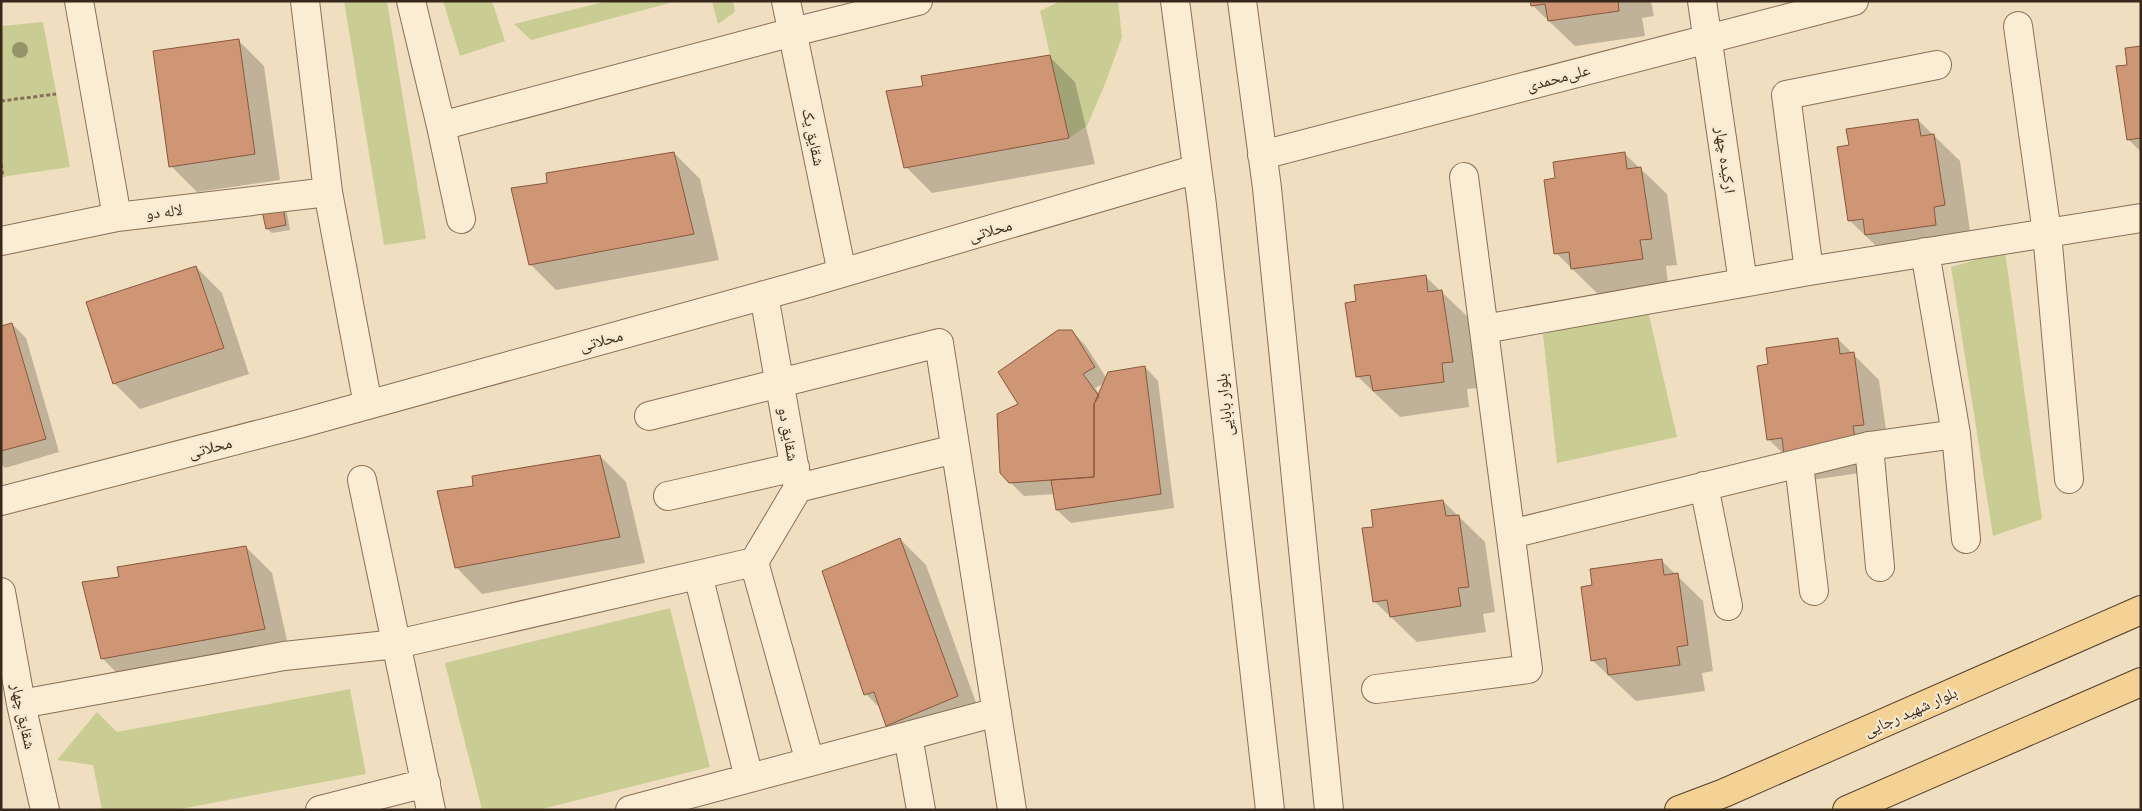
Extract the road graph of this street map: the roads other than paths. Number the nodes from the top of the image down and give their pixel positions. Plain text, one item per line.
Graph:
1 (79, 1) edge
2 (305, 1) edge
3 (411, 1) edge
4 (786, 1) edge
5 (918, 1) edge
6 (1176, 1) edge
7 (1242, 1) edge
8 (1702, 1) edge
9 (1854, 1) edge
10 (2018, 26) dead end
11 (792, 32) junction
12 (1709, 38) junction
13 (1937, 65) dead end
14 (441, 126) junction
15 (1262, 155) junction
16 (1197, 169) junction
17 (1464, 177) dead end
18 (328, 192) junction
19 (117, 217) junction
20 (461, 218) dead end
21 (2141, 218) edge
22 (2048, 233) junction
23 (1, 241) edge
24 (1925, 252) junction
25 (1809, 271) junction
26 (842, 273) junction
27 (1742, 283) junction
28 (764, 295) junction
29 (1484, 329) junction
30 (779, 382) junction
31 (368, 405) junction
32 (649, 416) dead end
33 (1956, 434) junction
34 (1869, 446) junction
35 (955, 449) junction
36 (1799, 464) junction
37 (796, 478) junction
38 (2069, 479) dead end
39 (362, 480) dead end
40 (1704, 486) junction
41 (668, 496) dead end
42 (1, 501) edge
43 (1511, 534) junction
44 (1966, 538) dead end
45 (754, 562) junction
46 (1880, 567) dead end
47 (698, 575) junction
48 (1814, 591) dead end
49 (1, 592) edge
50 (1728, 606) dead end
51 (2141, 610) edge
52 (397, 644) junction
53 (2141, 682) edge
54 (1376, 689) dead end
55 (21, 704) junction
56 (997, 712) junction
57 (908, 736) junction
58 (810, 762) junction
59 (749, 778) junction
60 (426, 783) junction
61 (638, 809) edge
62 (45, 810) edge
63 (320, 810) edge
64 (431, 810) edge
65 (921, 810) edge
66 (1012, 810) edge
67 (1270, 810) edge
68 (1329, 810) edge
69 (1679, 810) edge
70 (1846, 810) edge

1 - 19 street
2 - 18 street
3 - 14 street
4 - 11 street, شقایق یک
5 - 11 street
6 - 16 street, بلوار بابایی
7 - 15 street
8 - 12 street, ارکیده چهار
9 - 12 street, علی‌محمدی
10 - 22 street
11 - 14 street
11 - 26 street, شقایق یک
12 - 15 street, علی‌محمدی
12 - 27 street, ارکیده چهار
13 - 25 street
14 - 20 street
15 - 68 street
16 - 26 street, محلاتی
16 - 67 street, بلوار بابایی
17 - 29 street
18 - 19 street, لاله دو
18 - 31 street
19 - 23 street, لاله دو
21 - 22 street
22 - 24 street
22 - 38 street
24 - 25 street
24 - 33 street
25 - 27 street
26 - 28 street, محلاتی
27 - 29 street
28 - 30 street, شقایق دو
28 - 31 street, محلاتی
29 - 43 street
30 - 32 street
30 - 35 street
30 - 37 street, شقایق دو
31 - 42 street, محلاتی
33 - 34 street
33 - 44 street
34 - 36 street
34 - 46 street
35 - 37 street
35 - 56 street
36 - 40 street
36 - 48 street
37 - 41 street
37 - 45 street
39 - 52 street
40 - 43 street
40 - 50 street
43 - 54 street
45 - 47 street
45 - 58 street
47 - 52 street
47 - 59 street
49 - 55 street, شقایق چهار
51 - 69 main road, بلوار شهید رجایی
52 - 55 street
52 - 60 street
53 - 70 main road
55 - 62 street, شقایق چهار
56 - 57 street
56 - 66 street
57 - 58 street
57 - 65 street
58 - 59 street
59 - 61 street
60 - 63 street
60 - 64 street

